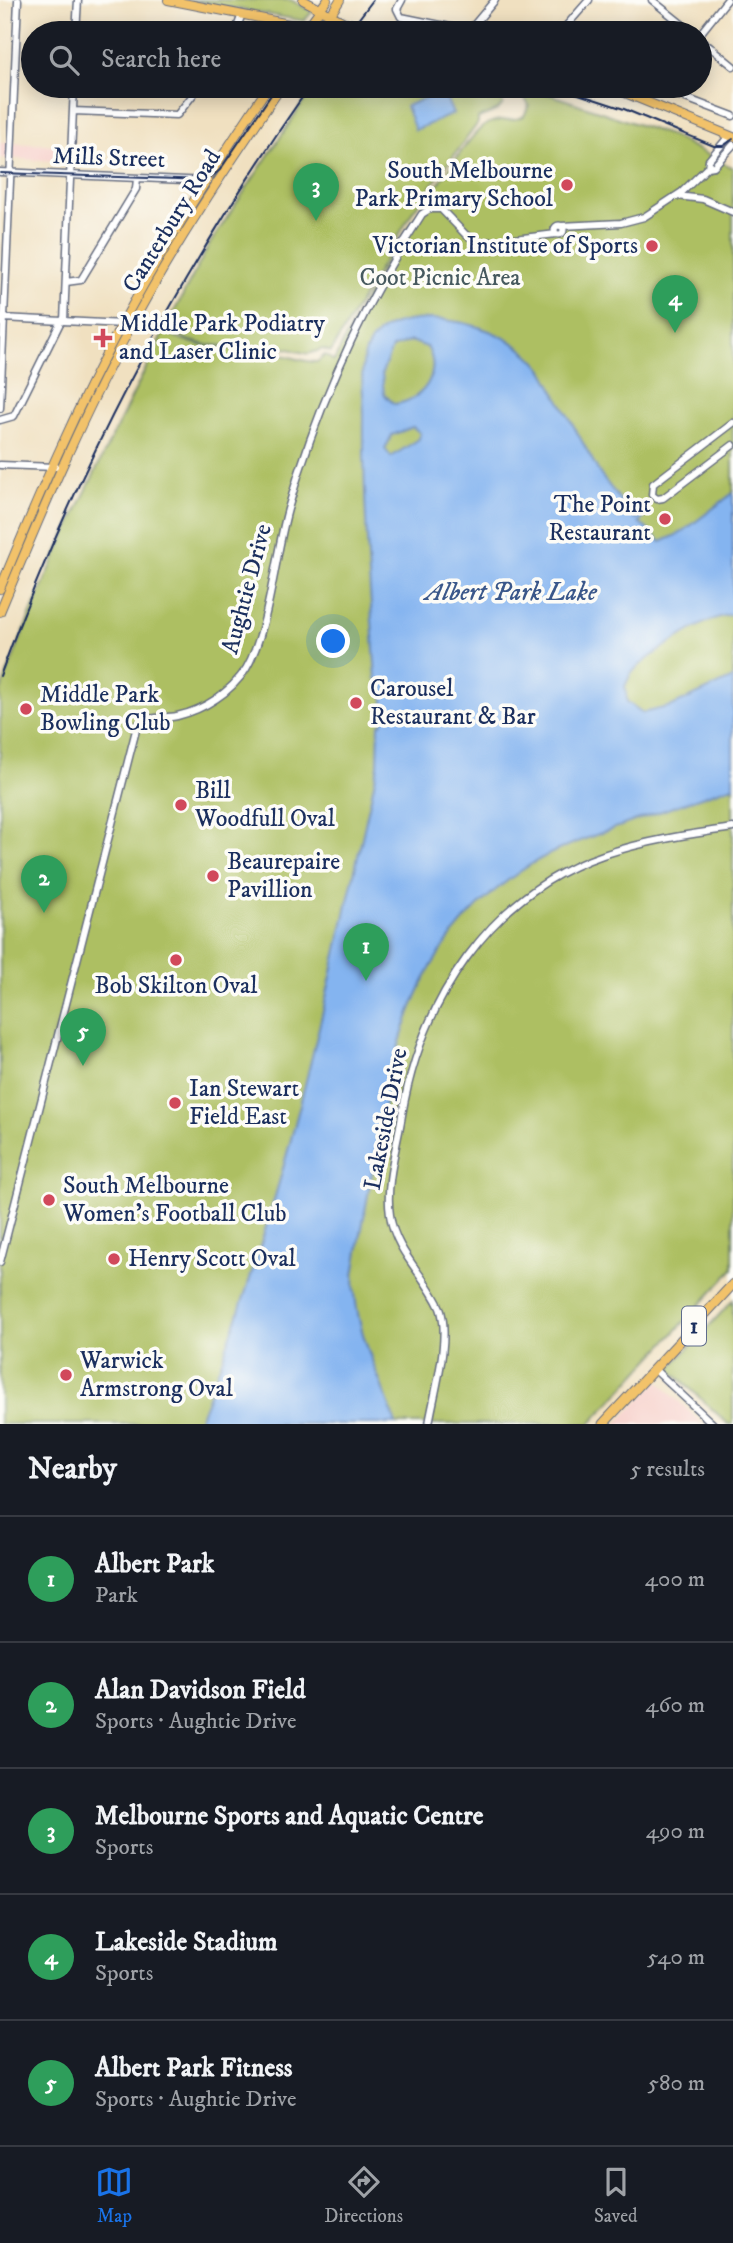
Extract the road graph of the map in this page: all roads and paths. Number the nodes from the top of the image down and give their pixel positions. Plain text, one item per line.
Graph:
1 (18, 0) edge
2 (78, 0) edge
3 (169, 0) edge
4 (303, 0) edge
5 (327, 0) edge
6 (340, 0) edge
7 (402, 0) edge
8 (495, 0) edge
9 (589, 0) edge
10 (652, 0) edge
11 (727, 0) edge
12 (320, 10) junction
13 (242, 14) junction
14 (330, 15) junction
15 (77, 21) edge
16 (239, 21) edge
17 (270, 21) edge
18 (312, 21) edge
19 (326, 21) edge
20 (346, 21) edge
21 (417, 21) edge
22 (477, 21) edge
23 (571, 21) edge
24 (678, 21) edge
25 (710, 21) edge
26 (712, 49) edge
27 (733, 66) edge
28 (74, 98) edge
29 (190, 98) edge
30 (261, 98) edge
31 (274, 98) edge
32 (637, 98) edge
33 (686, 98) edge
34 (73, 111) junction
35 (733, 116) edge
36 (732, 137) edge
37 (0, 172) edge
38 (10, 173) junction
39 (70, 175) junction
40 (137, 178) junction
41 (207, 181) junction
42 (217, 182) junction
43 (677, 196) junction
44 (733, 212) edge
45 (66, 282) junction
46 (2, 318) edge
47 (63, 321) junction
48 (126, 325) junction
49 (0, 408) edge
50 (0, 421) edge
51 (733, 422) edge
52 (733, 445) edge
53 (0, 465) edge
54 (57, 467) junction
55 (0, 589) edge
56 (0, 612) edge
57 (733, 828) edge
58 (0, 1262) edge
59 (733, 1284) edge
60 (654, 1369) junction
61 (429, 1424) edge
62 (603, 1424) edge
63 (712, 1424) edge

1 - 38 street
2 - 15 street
3 - 13 main road
4 - 12 main road
5 - 12 main road
6 - 14 main road
7 - 21 street
8 - 22 street
9 - 23 street
10 - 24 street
11 - 25 street
12 - 14 main road
12 - 18 main road
13 - 16 street
13 - 17 main road
14 - 19 main road
14 - 20 main road
26 - 27 street
28 - 34 street
29 - 34 street
30 - 41 main road, Canterbury Road
31 - 42 main road, Canterbury Road
32 - 36 main road
33 - 35 street
34 - 39 street
36 - 43 street, Aughtie Drive
37 - 38 street, Mills Street
38 - 39 street, Mills Street
38 - 46 street
39 - 40 street, Mills Street
39 - 45 street
40 - 41 street, Mills Street
40 - 45 street
41 - 42 street, Mills Street
41 - 48 main road, Canterbury Road
42 - 48 main road, Canterbury Road
43 - 44 street
43 - 58 street, Aughtie Drive
45 - 47 street
46 - 47 street
46 - 49 street
47 - 48 street
47 - 50 street
48 - 54 main road, Canterbury Road
51 - 52 street
53 - 54 street
54 - 55 main road, Canterbury Road
54 - 56 main road, Canterbury Road
57 - 61 street, Lakeside Drive
59 - 60 highway, 1
60 - 62 highway, 1
60 - 63 street

